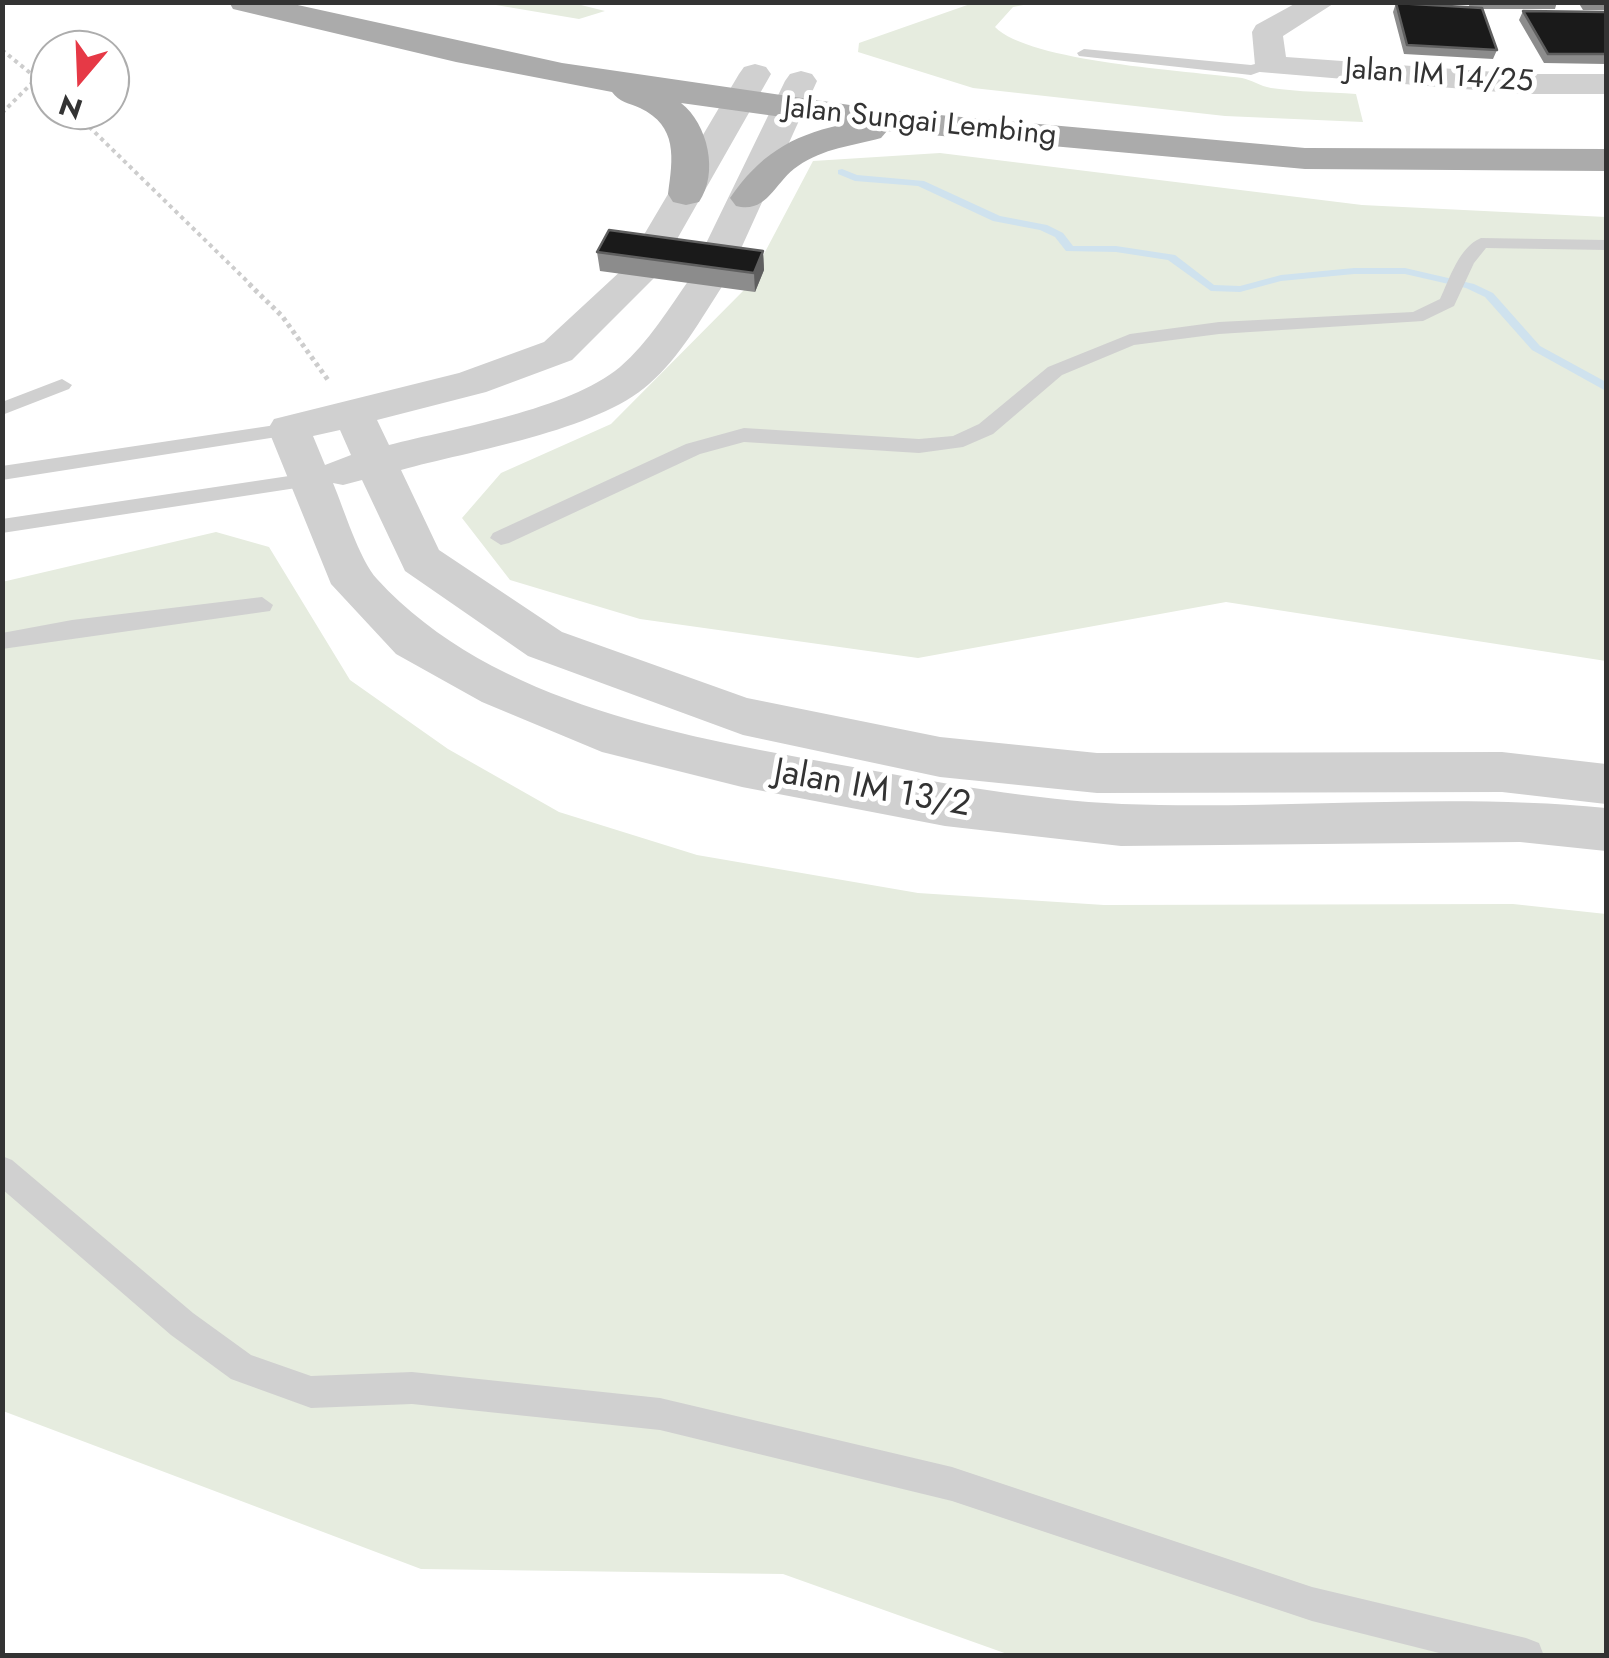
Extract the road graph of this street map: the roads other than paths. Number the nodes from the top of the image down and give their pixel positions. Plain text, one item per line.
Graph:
1 (244, 2) edge
2 (373, 2) edge
3 (1321, 2) edge
4 (447, 17) dead end
5 (614, 49) dead end
6 (1084, 54) dead end
7 (1271, 65) junction
8 (560, 75) junction
9 (1606, 84) edge
10 (747, 89) junction
11 (795, 95) junction
12 (952, 129) junction
13 (1606, 134) edge
14 (1606, 160) edge
15 (686, 194) junction
16 (749, 198) junction
17 (1606, 245) edge
18 (62, 385) dead end
19 (2, 408) edge
20 (353, 413) junction
21 (289, 428) junction
22 (376, 462) junction
23 (2, 473) edge
24 (309, 480) junction
25 (2, 526) edge
26 (500, 538) dead end
27 (262, 606) dead end
28 (2, 642) edge
29 (1606, 784) edge
30 (1606, 830) edge
31 (2, 1170) edge
32 (1526, 1656) edge

1 - 8 main road, Jalan Sungai Lembing
2 - 4 main road
3 - 7 street
5 - 10 main road, Jalan Sungai Lembing
6 - 7 lane
7 - 9 street, Jalan IM 14/25
8 - 10 main road, Jalan Sungai Lembing
8 - 15 main road
10 - 11 main road, Jalan Sungai Lembing
10 - 15 street
11 - 12 main road, Jalan Sungai Lembing
11 - 13 main road, Jalan Sungai Lembing
11 - 16 street
12 - 14 main road, Jalan Sungai Lembing
12 - 16 main road
15 - 20 street
16 - 22 street
17 - 26 lane
18 - 19 lane
20 - 21 street
20 - 22 street, Jalan IM 13/2
21 - 23 lane
21 - 24 street, Jalan IM 13/2
22 - 24 street
22 - 29 street, Jalan IM 13/2
24 - 25 lane
24 - 30 street, Jalan IM 13/2
27 - 28 lane
31 - 32 lane

